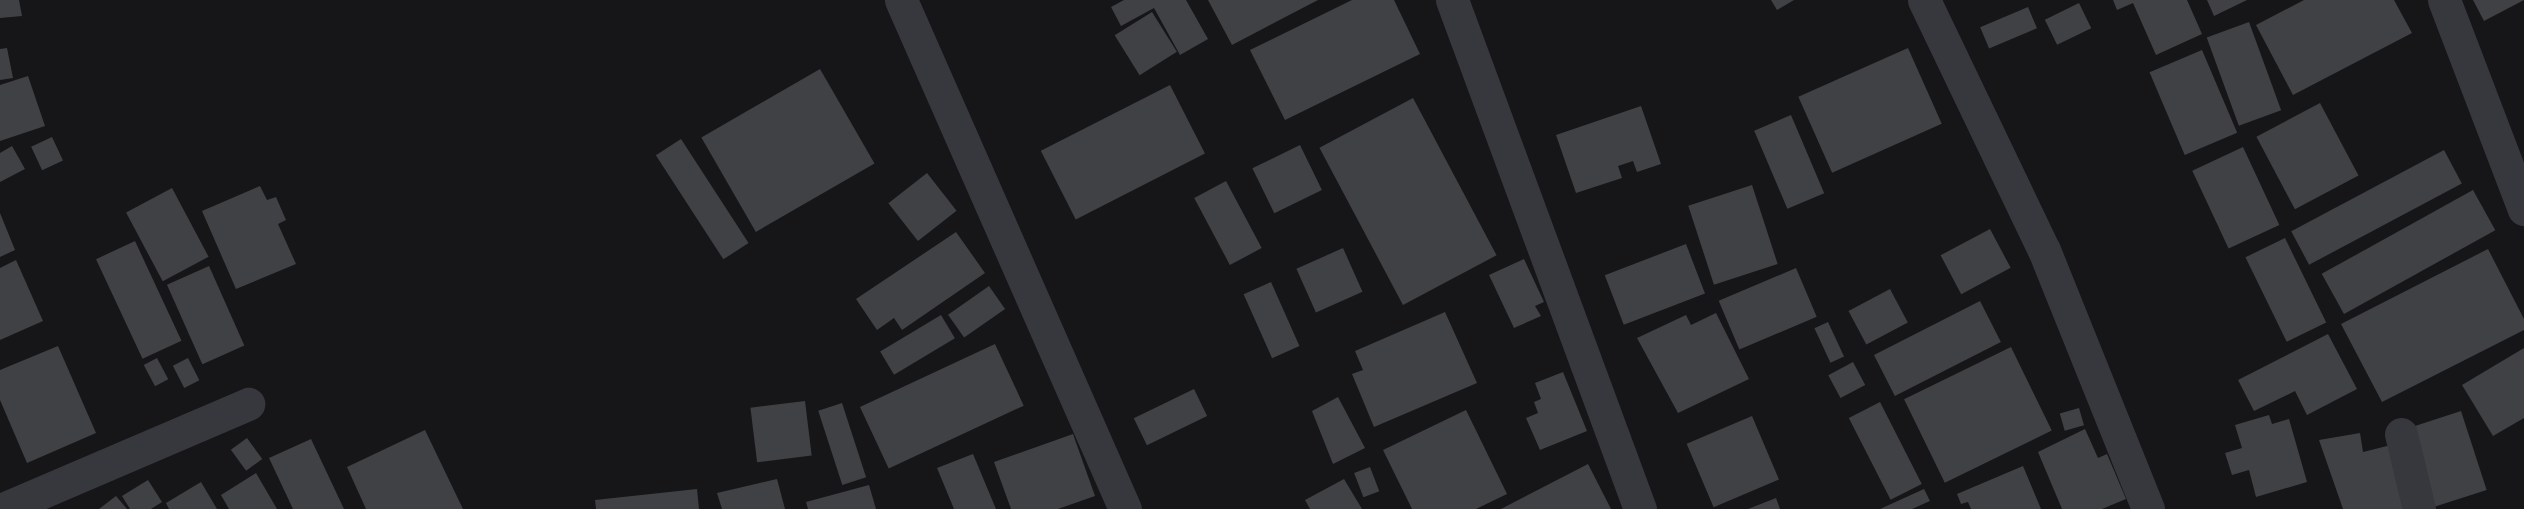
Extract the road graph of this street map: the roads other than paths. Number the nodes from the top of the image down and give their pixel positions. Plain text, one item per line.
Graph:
1 (901, 0) edge
2 (1452, 0) edge
3 (1924, 0) edge
4 (2444, 0) edge
5 (2524, 209) edge
6 (248, 404) dead end
7 (2401, 434) dead end
8 (0, 504) edge
9 (3, 509) edge
10 (1125, 509) edge
11 (1640, 509) edge
12 (2148, 509) edge
13 (2419, 509) edge

1 - 10 street
2 - 11 street
3 - 12 street
4 - 5 street
6 - 9 street
7 - 13 street
8 - 9 street

